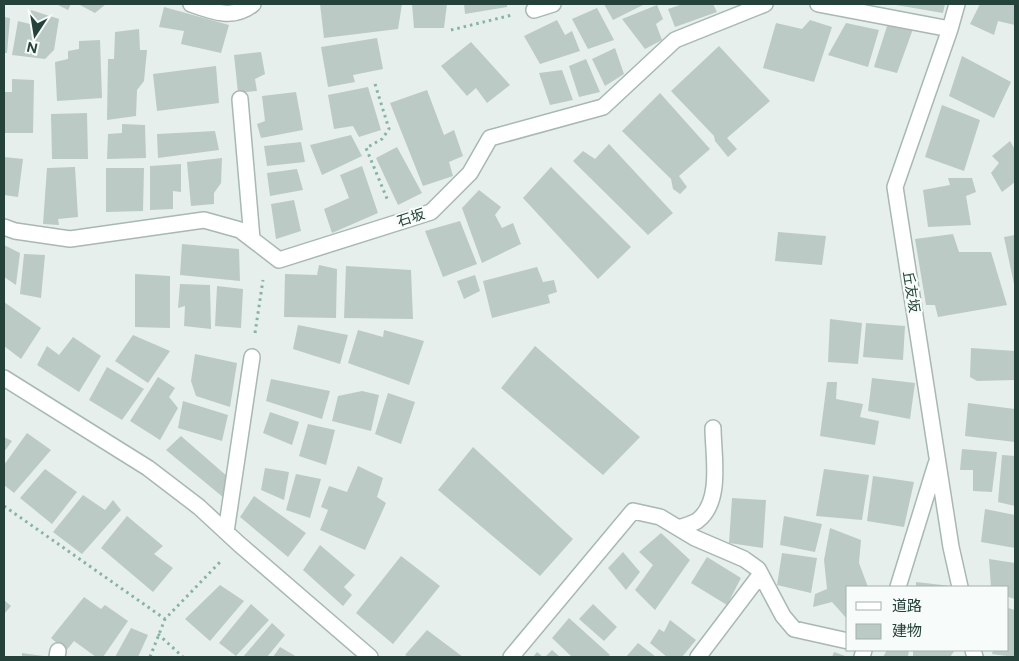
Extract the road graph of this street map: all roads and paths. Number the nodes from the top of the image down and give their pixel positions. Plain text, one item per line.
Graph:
1 (192, 4) edge
2 (253, 4) edge
3 (554, 4) edge
4 (765, 4) edge
5 (818, 4) edge
6 (957, 4) edge
7 (534, 10) joint
8 (950, 29) junction
9 (451, 30) dead end
10 (375, 84) dead end
11 (240, 99) dead end
12 (397, 222) junction
13 (4, 227) edge
14 (252, 239) junction
15 (264, 277) dead end
16 (252, 357) joint
17 (4, 378) edge
18 (713, 428) dead end
19 (937, 460) junction
20 (4, 506) edge
21 (679, 528) junction
22 (226, 532) junction
23 (238, 544) junction
24 (760, 575) junction
25 (898, 586) edge
26 (960, 586) edge
27 (165, 619) junction
28 (158, 634) junction
29 (846, 641) edge
30 (150, 657) edge
31 (183, 657) edge
32 (370, 657) edge
33 (511, 657) edge
34 (698, 657) edge

1 - 2 street
3 - 7 street
4 - 12 street, 石坂
5 - 8 street
6 - 8 street, 丘友坂
7 - 9 path
8 - 19 street, 丘友坂
10 - 12 path
11 - 14 street
12 - 14 street, 石坂
13 - 14 street, 石坂
15 - 16 path
16 - 22 street
17 - 22 street
18 - 21 street
19 - 25 street
19 - 26 street, 丘友坂
20 - 27 path
21 - 24 street
21 - 33 street
22 - 23 street
23 - 27 path
23 - 32 street
24 - 29 street
24 - 34 street
27 - 28 path
28 - 30 path
28 - 31 path

